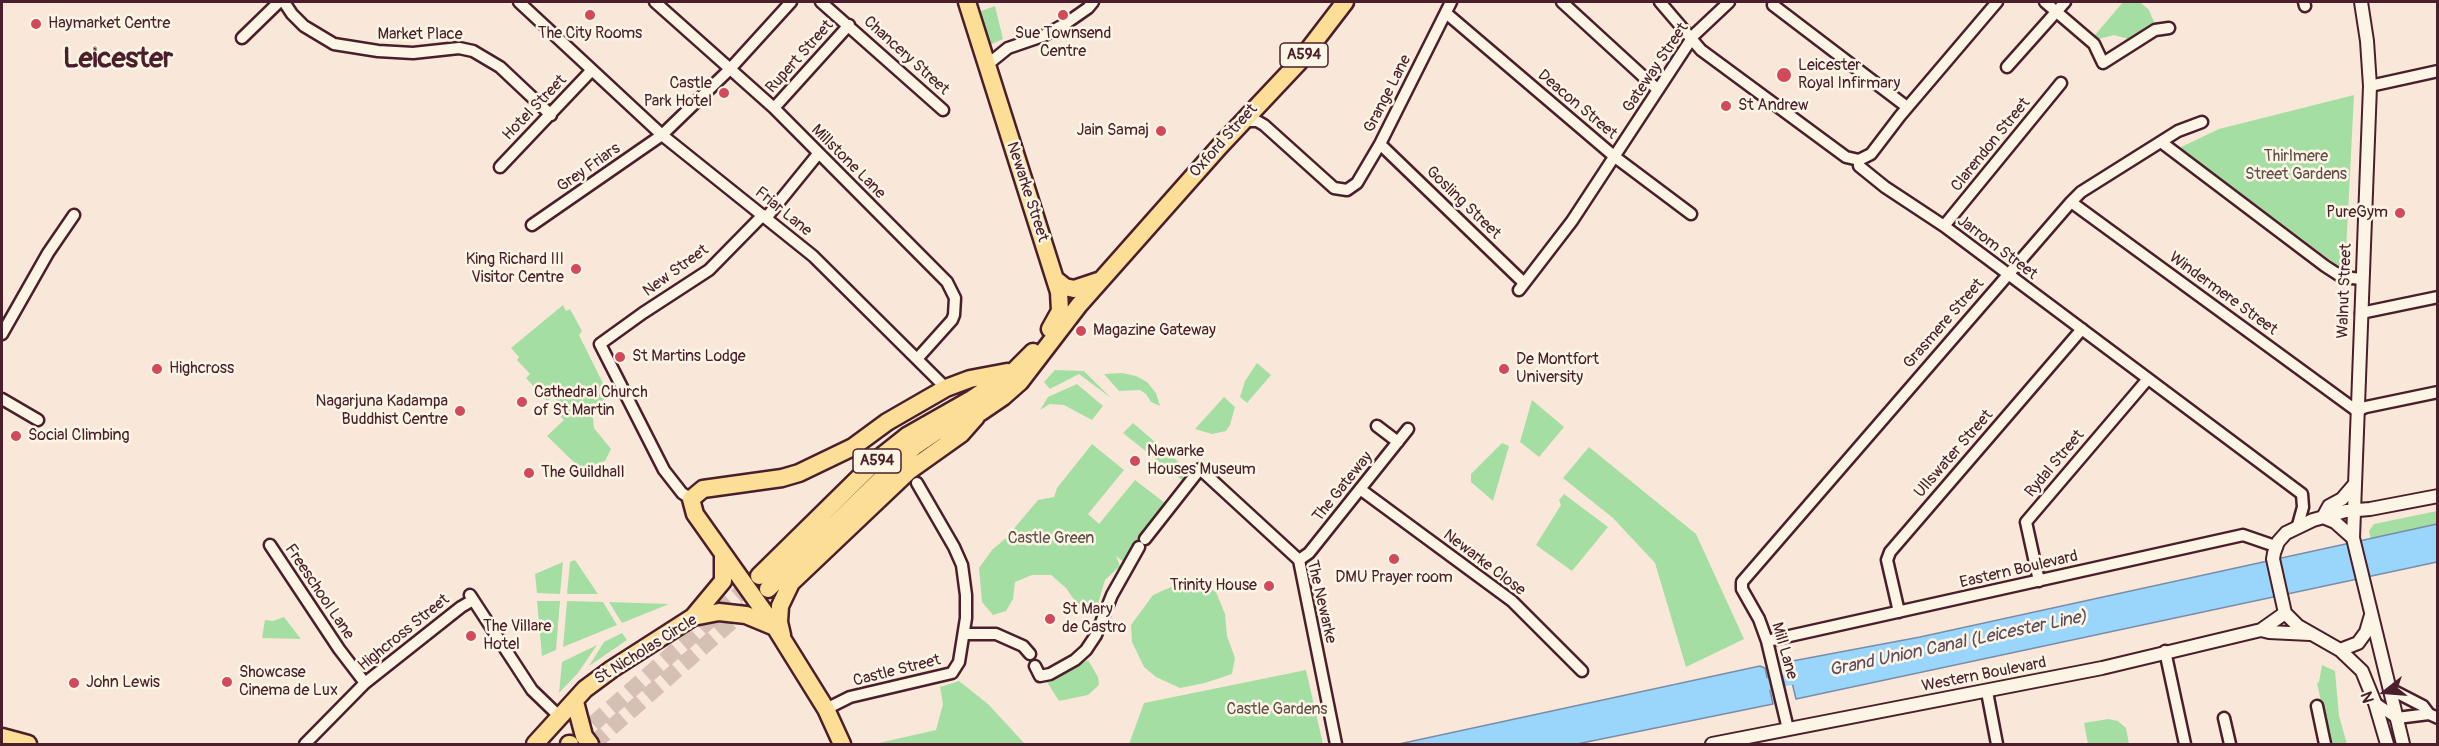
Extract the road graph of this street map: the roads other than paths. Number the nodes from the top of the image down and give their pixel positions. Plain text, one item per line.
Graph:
1 (279, 2) edge
2 (284, 2) edge
3 (519, 2) edge
4 (656, 2) edge
5 (791, 2) edge
6 (821, 2) edge
7 (967, 2) edge
8 (1093, 2) edge
9 (1345, 2) edge
10 (1451, 2) edge
11 (1562, 2) edge
12 (1660, 2) edge
13 (1729, 2) edge
14 (1997, 2) edge
15 (2044, 2) edge
16 (2065, 2) edge
17 (2361, 2) edge
18 (1773, 5) dead end
19 (2056, 12) junction
20 (1446, 14) junction
21 (849, 25) junction
22 (2169, 28) dead end
23 (242, 38) dead end
24 (1691, 39) junction
25 (987, 65) junction
26 (2007, 67) dead end
27 (730, 69) junction
28 (592, 70) junction
29 (2438, 70) edge
30 (2061, 83) dead end
31 (2370, 86) junction
32 (1658, 90) junction
33 (1907, 106) junction
34 (774, 108) junction
35 (944, 110) dead end
36 (551, 115) junction
37 (1244, 120) junction
38 (2202, 122) dead end
39 (662, 135) junction
40 (2161, 142) junction
41 (1380, 144) junction
42 (818, 154) junction
43 (1615, 157) junction
44 (1859, 160) junction
45 (500, 167) dead end
46 (1341, 190) junction
47 (1349, 199) dead end
48 (2071, 202) junction
49 (1691, 214) dead end
50 (74, 215) dead end
51 (764, 217) junction
52 (532, 225) dead end
53 (1944, 226) junction
54 (2007, 275) junction
55 (1055, 279) junction
56 (2362, 279) junction
57 (1101, 280) junction
58 (2438, 297) edge
59 (2361, 313) junction
60 (2082, 329) junction
61 (2, 334) edge
62 (917, 359) junction
63 (1014, 371) junction
64 (2147, 380) junction
65 (946, 388) junction
66 (2438, 392) edge
67 (2, 399) edge
68 (2357, 411) junction
69 (981, 412) junction
70 (38, 420) dead end
71 (1377, 426) dead end
72 (1408, 429) dead end
73 (1398, 442) junction
74 (917, 483) dead end
75 (2354, 485) junction
76 (1360, 489) junction
77 (2438, 496) edge
78 (691, 499) junction
79 (2353, 510) junction
80 (2323, 517) junction
81 (2298, 525) junction
82 (2353, 540) junction
83 (270, 545) dead end
84 (2274, 553) junction
85 (723, 555) junction
86 (1299, 560) junction
87 (2039, 580) junction
88 (1741, 585) joint
89 (2283, 607) junction
90 (1899, 612) junction
91 (2371, 615) junction
92 (693, 617) junction
93 (2261, 630) junction
94 (779, 632) junction
95 (965, 634) junction
96 (2311, 634) junction
97 (1767, 641) junction
98 (2340, 650) junction
99 (2165, 651) junction
100 (1030, 654) dead end
101 (1035, 666) dead end
102 (1582, 671) dead end
103 (365, 683) junction
104 (2390, 689) junction
105 (1987, 692) junction
106 (575, 702) junction
107 (2376, 703) junction
108 (2317, 706) dead end
109 (826, 709) junction
110 (2433, 716) edge
111 (560, 717) junction
112 (2224, 718) dead end
113 (2397, 718) junction
114 (1788, 729) junction
115 (2, 737) edge
116 (578, 742) edge
117 (28, 744) edge
118 (305, 744) edge
119 (535, 744) edge
120 (842, 744) edge
121 (1336, 744) edge
122 (1712, 744) edge
123 (1998, 744) edge
124 (2185, 744) edge
125 (2230, 744) edge
126 (2325, 744) edge
127 (2387, 744) edge
128 (2403, 744) edge

1 - 23 street
2 - 36 street, Market Place
3 - 28 street, Friar Lane
4 - 27 street, Millstone Lane
5 - 27 street, Grey Friars
6 - 21 street, Chancery Street
7 - 25 main road, Newarke Street / A594
8 - 25 street
9 - 37 main road, Oxford Street / A594
10 - 20 street, Grange Lane
11 - 32 street
12 - 24 street, Jarrom Street
13 - 24 street, Gateway Street
14 - 33 street
15 - 19 street
16 - 19 street
17 - 31 street, Walnut Street
18 - 33 street
19 - 22 street
19 - 26 street
20 - 41 street, Grange Lane
20 - 43 street, Deacon Street
21 - 34 street, Rupert Street
21 - 35 street, Chancery Street
24 - 32 street, Gateway Street
24 - 44 street, Jarrom Street
25 - 55 main road, Newarke Street / A594
27 - 34 street, Millstone Lane
27 - 39 street, Grey Friars
28 - 36 street, Hotel Street
28 - 39 street, Friar Lane
29 - 31 street
30 - 53 street, Clarendon Street
31 - 56 street, Walnut Street
32 - 43 street, Gateway Street
33 - 44 street
34 - 42 street, Millstone Lane
36 - 45 street, Hotel Street
37 - 46 street
37 - 57 main road, Oxford Street / A594
38 - 40 street, Grasmere Street
39 - 51 street, Friar Lane
39 - 52 street, Grey Friars
40 - 48 street, Grasmere Street
40 - 56 street
41 - 43 street, Gosling Street
41 - 46 street, Grange Lane
42 - 51 street, New Street
42 - 62 street, Millstone Lane
43 - 49 street, Deacon Street
44 - 53 street, Jarrom Street
46 - 47 street
48 - 54 street, Grasmere Street
48 - 68 street, Windermere Street
50 - 61 street
51 - 62 street, Friar Lane
51 - 78 street, New Street
53 - 54 street, Jarrom Street
54 - 60 street, Jarrom Street
54 - 88 street, Grasmere Street
55 - 57 main road
55 - 63 main road, Newarke Street / A594
56 - 59 street, Walnut Street
57 - 69 main road, Oxford Street / A594
58 - 59 street
59 - 68 street, Walnut Street
60 - 64 street, Jarrom Street
60 - 90 street, Ullswater Street
62 - 65 street, Friar Lane
63 - 65 main road, A594
63 - 69 main road, A594
64 - 81 street, Jarrom Street
64 - 87 street, Rydal Street
65 - 78 main road, A594
66 - 68 street
67 - 70 street
68 - 75 street, Walnut Street
69 - 94 main road, A594
71 - 73 street
72 - 73 street, The Gateway
73 - 76 street, The Gateway
74 - 95 street, Castle Street
75 - 79 street, Walnut Street
75 - 80 street
76 - 86 street, The Gateway
76 - 102 street, Newarke Close
77 - 79 street
78 - 85 main road, A594
79 - 80 street
79 - 82 street, Walnut Street
80 - 81 street
80 - 82 street
81 - 84 street
82 - 91 street
83 - 103 street, Freeschool Lane
84 - 87 street, Eastern Boulevard
84 - 89 street
85 - 92 main road
85 - 94 main road, A594
86 - 101 street, The Newarke
86 - 121 street, The Newarke
87 - 90 street, Eastern Boulevard
88 - 97 street, Mill Lane
89 - 93 street, Western Boulevard
89 - 96 street
90 - 97 street, Eastern Boulevard
91 - 98 street
91 - 104 street
92 - 94 main road, St Nicholas Circle
92 - 106 main road, St Nicholas Circle
93 - 96 street, Western Boulevard
93 - 99 street, Western Boulevard
94 - 109 main road, A594
95 - 100 street
95 - 109 street, Castle Street
96 - 98 street
97 - 114 street, Mill Lane
98 - 107 street
99 - 105 street, Western Boulevard
99 - 124 street
103 - 111 street, Highcross Street
103 - 118 street, Highcross Street
104 - 110 street
104 - 113 street
105 - 114 street, Western Boulevard
105 - 123 street
106 - 111 main road, St Nicholas Circle
106 - 116 main road
107 - 113 street
107 - 127 street
108 - 126 street
109 - 120 main road, A594
110 - 113 street
111 - 116 main road
111 - 119 main road, St Nicholas Circle
112 - 125 street
113 - 128 street
114 - 122 street, Western Boulevard
115 - 117 main road

